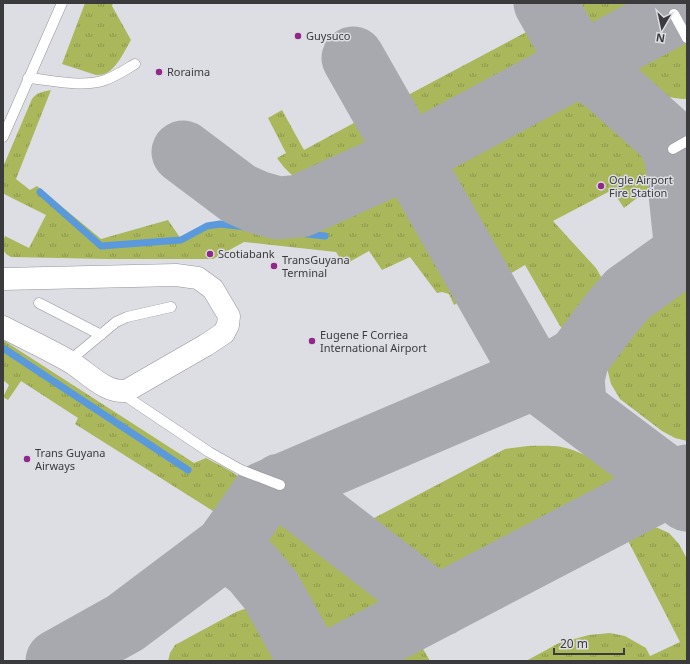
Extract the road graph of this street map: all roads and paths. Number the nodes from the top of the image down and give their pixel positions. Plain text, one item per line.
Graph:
1 (62, 3) edge
2 (674, 14) dead end
3 (687, 38) edge
4 (135, 64) dead end
5 (28, 78) junction
6 (3, 137) edge
7 (687, 141) edge
8 (673, 149) dead end
9 (3, 279) edge
10 (39, 303) dead end
11 (171, 307) dead end
12 (3, 327) edge
13 (101, 335) junction
14 (69, 361) junction
15 (119, 392) junction
16 (280, 486) dead end

1 - 5 lane
2 - 3 lane
4 - 5 lane
5 - 6 lane
7 - 8 lane
9 - 15 street
10 - 13 lane
11 - 13 lane
12 - 14 street
13 - 14 lane
14 - 15 street
15 - 16 lane

